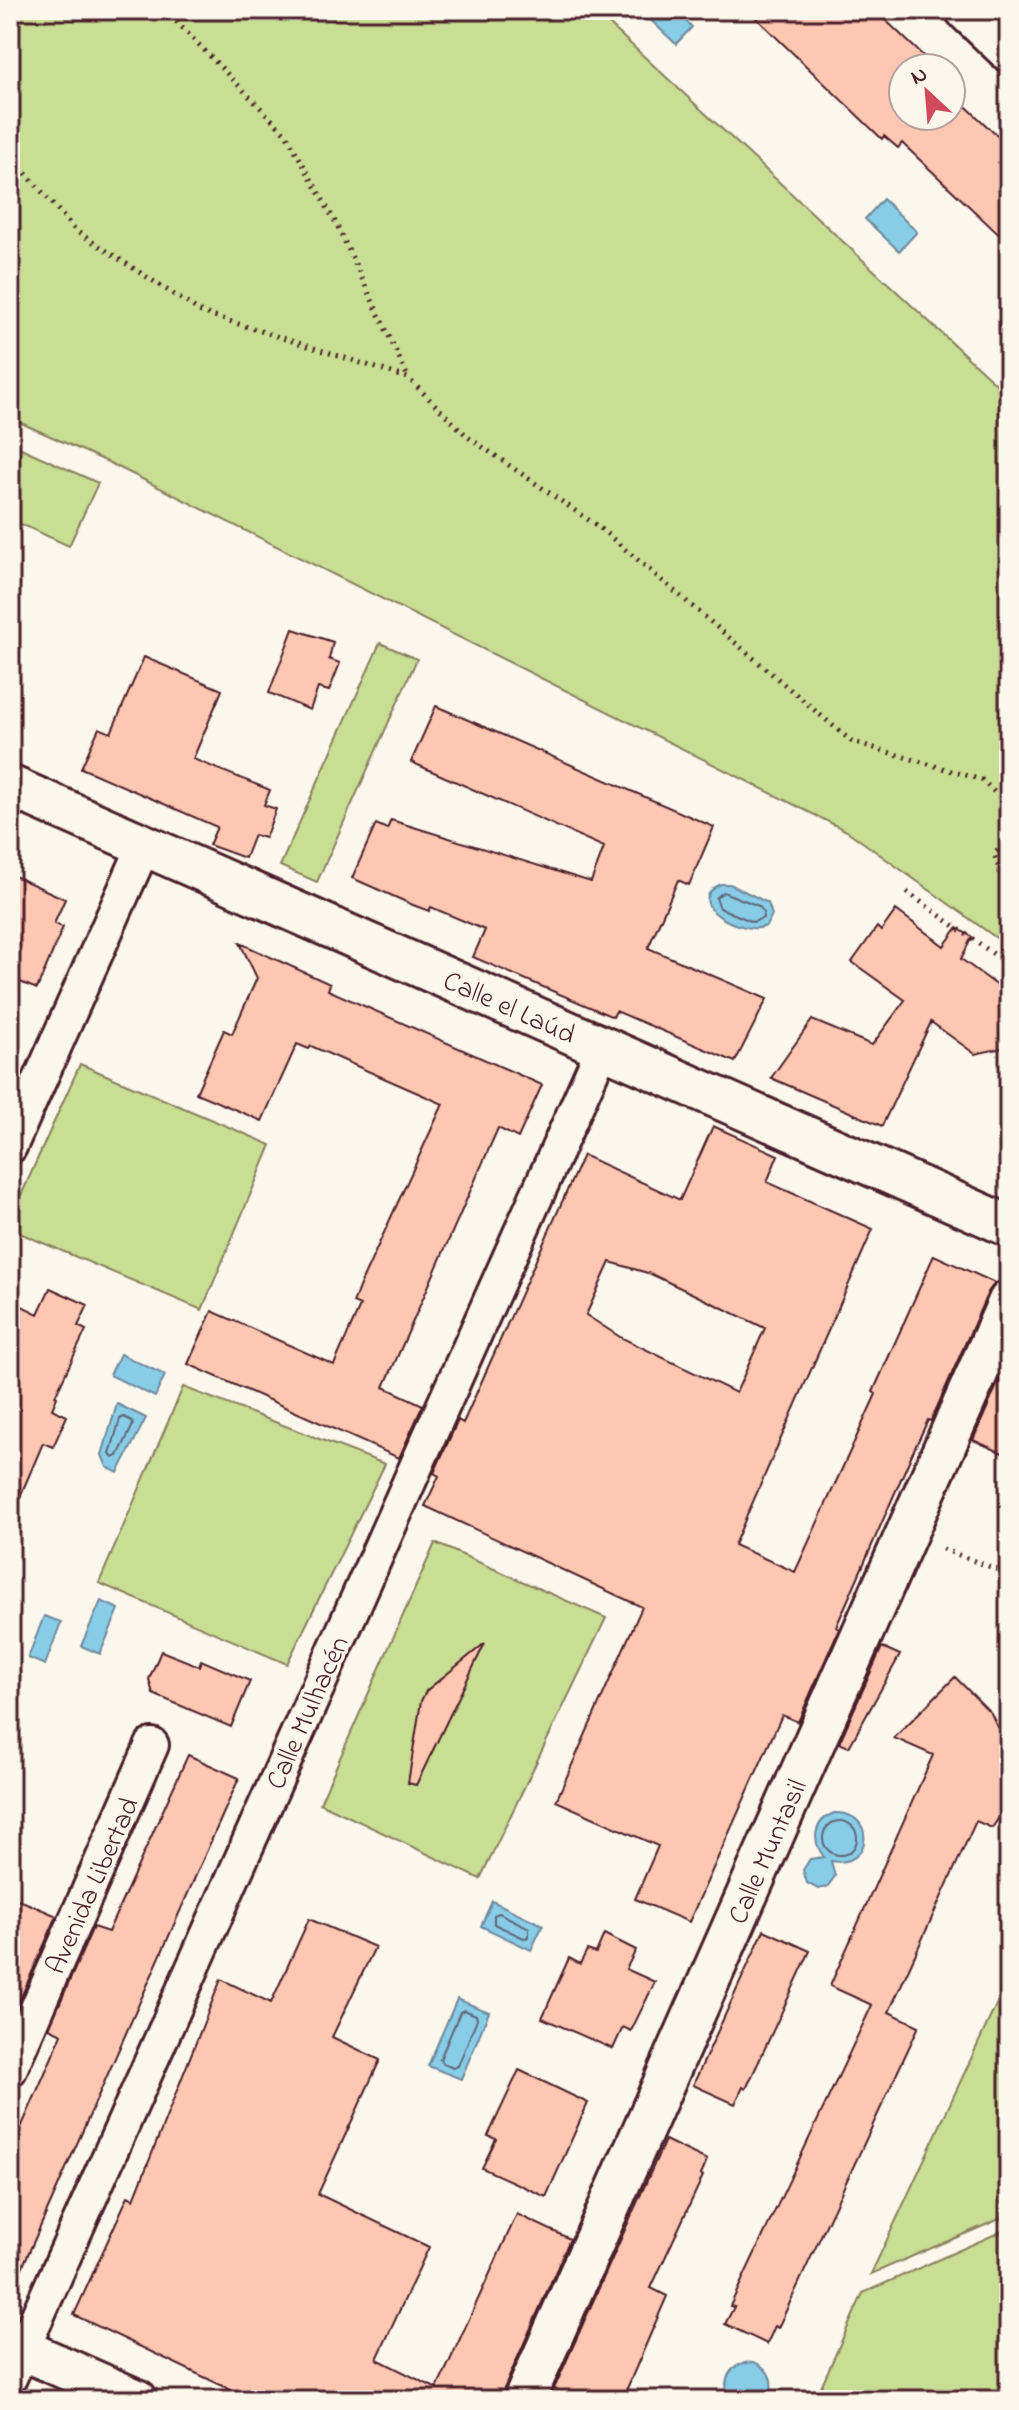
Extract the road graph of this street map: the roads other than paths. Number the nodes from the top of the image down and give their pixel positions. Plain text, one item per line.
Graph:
1 (966, 10) edge
2 (1009, 51) edge
3 (10, 786) edge
4 (144, 846) junction
5 (603, 1047) junction
6 (10, 1147) edge
7 (1009, 1226) edge
8 (1009, 1301) edge
9 (152, 1745) dead end
10 (10, 2070) edge
11 (14, 2357) edge
12 (137, 2400) edge
13 (524, 2400) edge

1 - 2 street
3 - 4 street, Calle el Laúd
4 - 5 street, Calle el Laúd
4 - 6 street
5 - 7 street, Calle el Laúd
5 - 11 street, Calle Mulhacén
8 - 13 street, Calle Muntasil
9 - 10 street, Avenida Libertad
11 - 12 street

